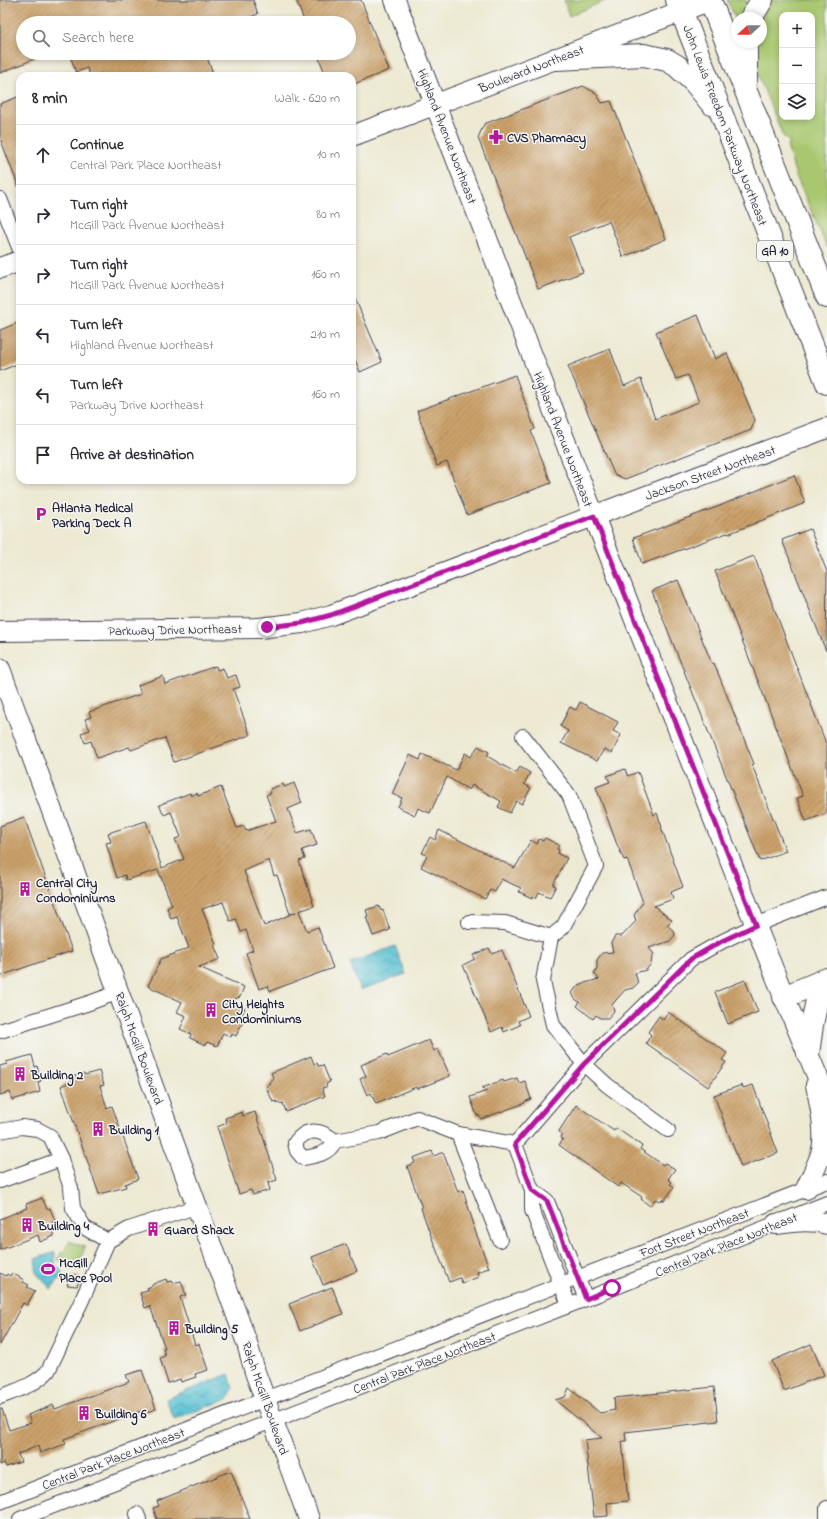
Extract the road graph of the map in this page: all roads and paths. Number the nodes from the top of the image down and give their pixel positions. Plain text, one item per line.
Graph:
1 (395, 0) edge
2 (710, 0) edge
3 (762, 0) edge
4 (679, 6) edge
5 (755, 12) edge
6 (746, 48) edge
7 (556, 59) junction
8 (747, 94) junction
9 (436, 104) junction
10 (724, 119) junction
11 (356, 134) edge
12 (0, 199) edge
13 (16, 240) edge
14 (16, 262) edge
15 (0, 268) edge
16 (827, 297) edge
17 (827, 383) edge
18 (827, 428) edge
19 (594, 516) junction
20 (0, 631) edge
21 (0, 668) edge
22 (523, 736) dead end
23 (827, 897) edge
24 (469, 922) dead end
25 (756, 925) junction
26 (551, 937) junction
27 (827, 978) edge
28 (827, 988) edge
29 (119, 992) junction
30 (784, 998) junction
31 (0, 1031) edge
32 (810, 1058) junction
33 (584, 1064) junction
34 (827, 1098) edge
35 (668, 1130) dead end
36 (0, 1131) edge
37 (458, 1134) junction
38 (335, 1141) dead end
39 (515, 1144) junction
40 (61, 1159) junction
41 (0, 1181) edge
42 (827, 1181) edge
43 (806, 1189) junction
44 (532, 1190) junction
45 (827, 1203) edge
46 (198, 1206) junction
47 (776, 1224) junction
48 (827, 1224) edge
49 (500, 1240) dead end
50 (108, 1241) junction
51 (577, 1277) junction
52 (561, 1283) junction
53 (586, 1299) junction
54 (569, 1305) junction
55 (0, 1397) edge
56 (265, 1399) junction
57 (273, 1421) junction
58 (0, 1502) edge
59 (827, 1508) edge
60 (20, 1519) edge
61 (309, 1519) edge
62 (827, 1519) edge

1 - 9 main road, Highland Avenue Northeast
2 - 4 main road, Boulevard Northeast
2 - 8 highway, GA 10
3 - 5 highway
4 - 7 main road, Boulevard Northeast
4 - 10 highway, John Lewis Freedom Parkway Northeast / GA 10
6 - 8 highway
7 - 9 main road, Boulevard Northeast
7 - 10 highway
8 - 16 highway, GA 10
9 - 11 main road, Boulevard Northeast
9 - 19 main road, Highland Avenue Northeast
10 - 17 highway, John Lewis Freedom Parkway Northeast / GA 10
12 - 13 street
14 - 15 main road
18 - 19 main road, Jackson Street Northeast
19 - 20 main road, Parkway Drive Northeast
19 - 25 main road, Highland Avenue Northeast
21 - 29 main road, Ralph McGill Boulevard
22 - 26 street
23 - 25 street
24 - 26 street
25 - 30 main road, Highland Avenue Northeast
25 - 33 street
26 - 33 street
27 - 30 highway
28 - 32 highway
29 - 31 street
29 - 46 main road, Ralph McGill Boulevard
30 - 32 main road, Highland Avenue Northeast
32 - 34 main road, Highland Avenue Northeast
32 - 43 main road
33 - 35 street
33 - 39 street
36 - 40 street
37 - 38 street
37 - 39 street
37 - 49 street
39 - 44 street
40 - 41 street
40 - 50 street
42 - 43 street, Fort Street Northeast
43 - 51 street, Fort Street Northeast
44 - 51 street
44 - 52 street
45 - 47 street, Central Park Place Northeast
46 - 50 street
46 - 56 main road, Ralph McGill Boulevard
47 - 48 main road
47 - 53 street, Central Park Place Northeast
50 - 55 street
51 - 52 street, Fort Street Northeast
51 - 53 street
52 - 54 street
52 - 56 street, Central Park Place Northeast
53 - 54 street, Central Park Place Northeast
54 - 57 street, Central Park Place Northeast
56 - 57 main road, Ralph McGill Boulevard
56 - 58 street, Central Park Place Northeast
57 - 60 street, Central Park Place Northeast
57 - 61 main road, Ralph McGill Boulevard
59 - 62 street

